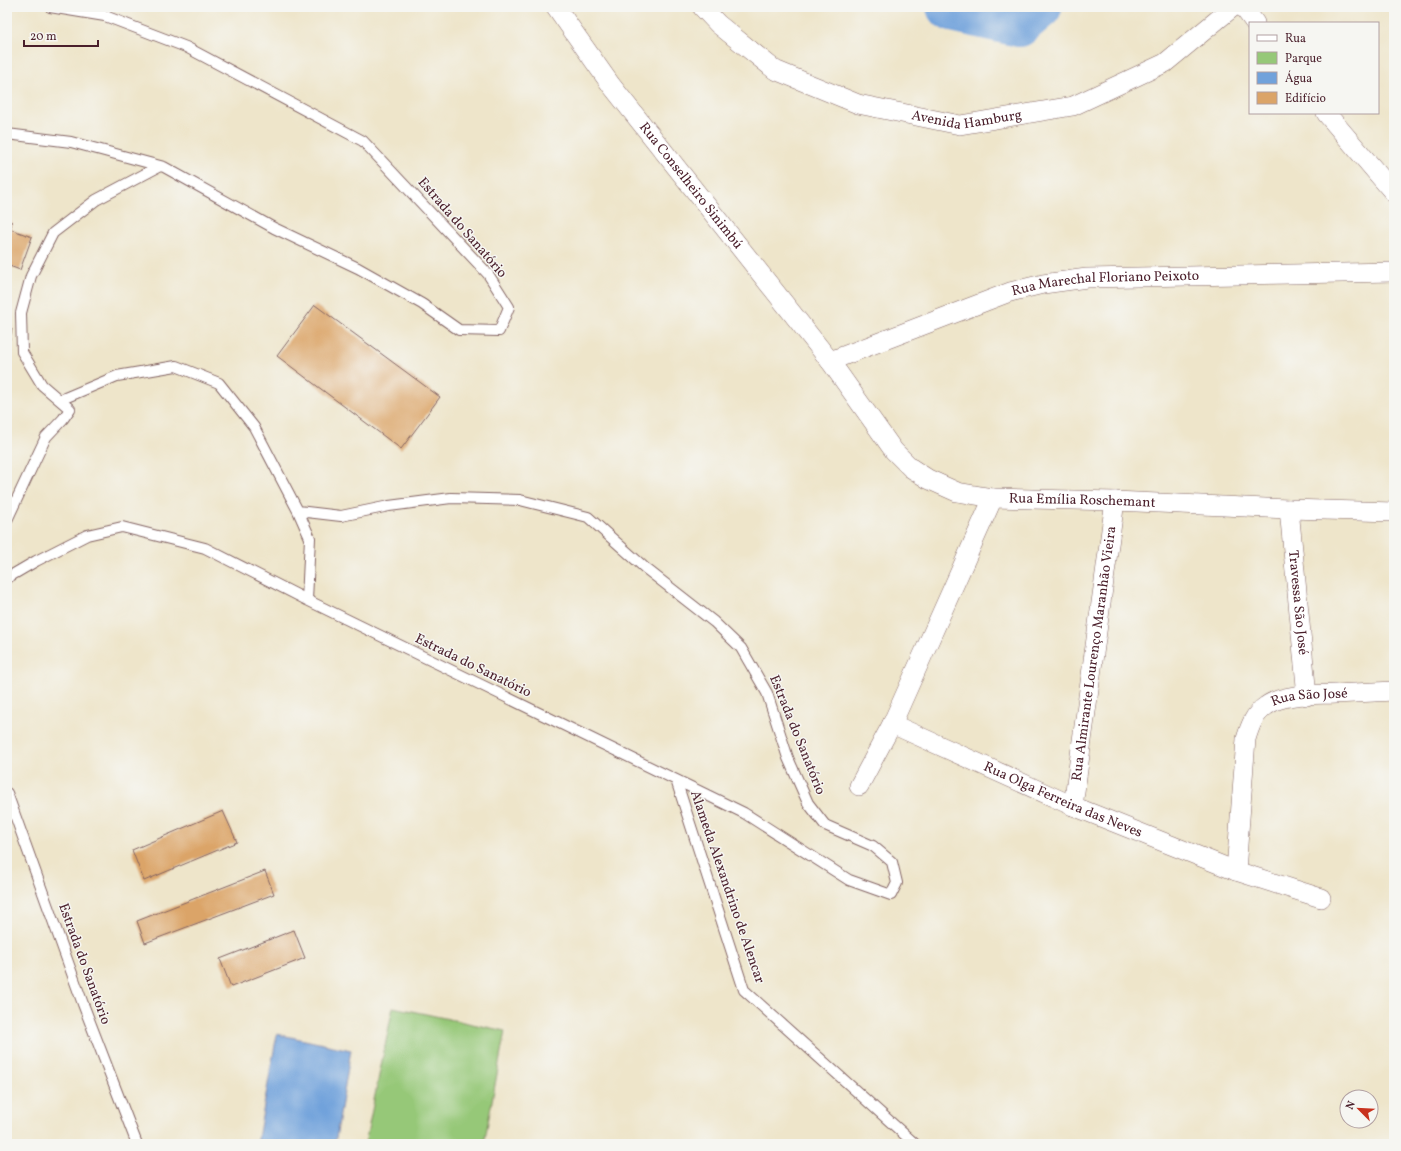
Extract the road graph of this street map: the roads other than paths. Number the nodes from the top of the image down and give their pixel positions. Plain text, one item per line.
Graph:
1 (50, 7) edge
2 (556, 7) edge
3 (702, 7) edge
4 (1233, 7) edge
5 (1243, 7) edge
6 (1254, 22) edge
7 (1327, 114) edge
8 (7, 134) edge
9 (160, 166) junction
10 (1394, 193) edge
11 (1394, 272) edge
12 (830, 361) junction
13 (60, 400) junction
14 (992, 498) junction
15 (1115, 501) junction
16 (1289, 509) junction
17 (298, 511) junction
18 (1394, 512) edge
19 (7, 520) edge
20 (7, 578) edge
21 (307, 600) junction
22 (1394, 691) edge
23 (1306, 696) junction
24 (892, 724) junction
25 (676, 780) junction
26 (859, 786) dead end
27 (7, 793) edge
28 (1074, 806) junction
29 (1236, 871) junction
30 (1321, 898) dead end
31 (137, 1144) edge
32 (915, 1144) edge

1 - 9 lane, Estrada do Sanatório
2 - 12 street, Rua Conselheiro Sinimbú
3 - 4 street, Avenida Hamburg
5 - 6 street
7 - 10 street
8 - 9 lane, Estrada do Sanatório
9 - 13 lane
11 - 12 street, Rua Marechal Floriano Peixoto
12 - 14 street, Rua Emília Roschemant
13 - 17 lane
13 - 19 lane
14 - 15 street, Rua Emília Roschemant
14 - 24 street
15 - 16 street, Rua Emília Roschemant
15 - 28 street, Rua Almirante Lourenço Maranhão Vieira
16 - 18 street, Rua Emília Roschemant
16 - 23 street, Travessa São José
17 - 21 lane
17 - 25 lane, Estrada do Sanatório
20 - 21 lane, Estrada do Sanatório
21 - 25 lane, Estrada do Sanatório
22 - 23 street, Rua São José
23 - 29 street, Rua São José
24 - 26 street
24 - 28 street, Rua Olga Ferreira das Neves
25 - 32 lane, Alameda Alexandrino de Alencar
27 - 31 lane, Estrada do Sanatório
28 - 29 street, Rua Olga Ferreira das Neves
29 - 30 street, Rua Olga Ferreira das Neves

